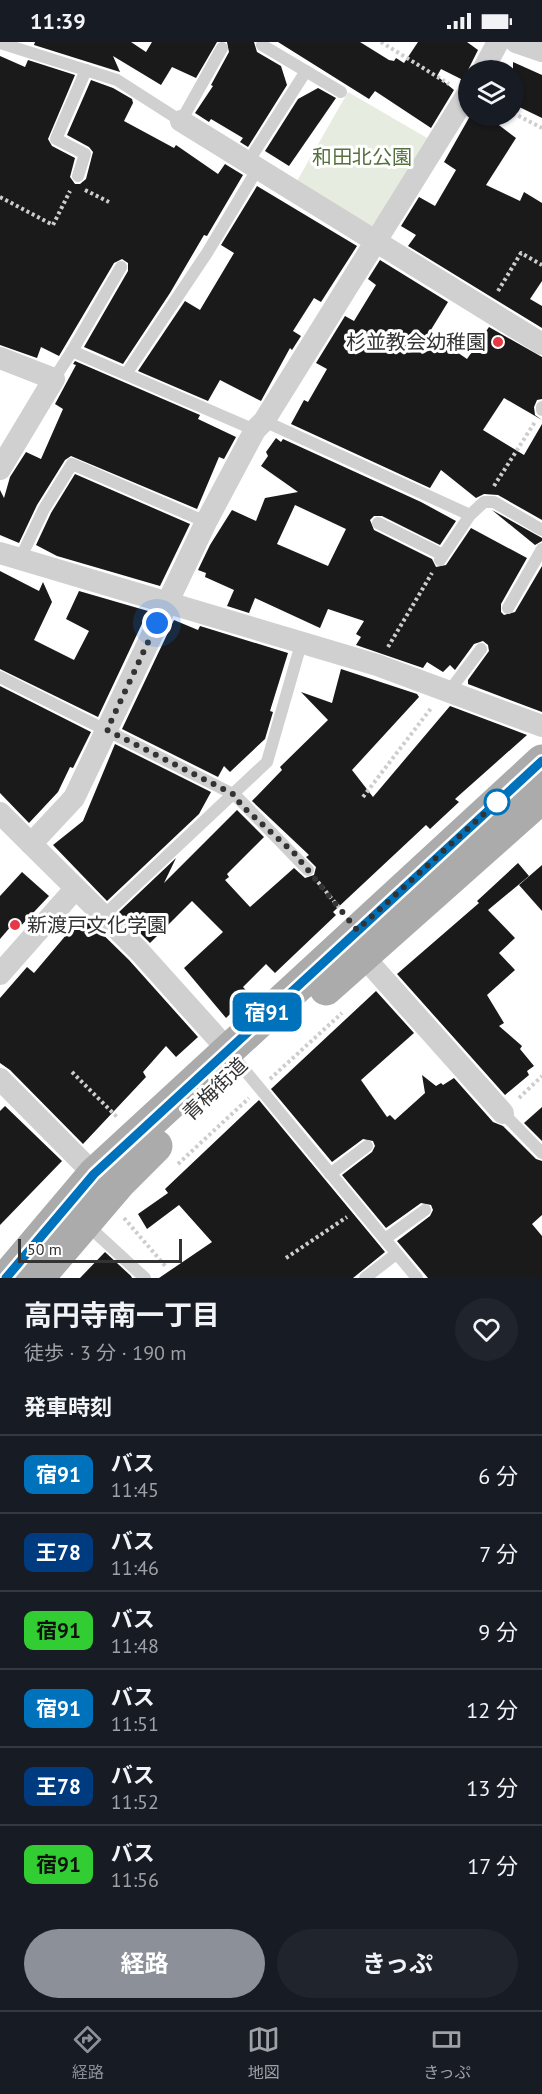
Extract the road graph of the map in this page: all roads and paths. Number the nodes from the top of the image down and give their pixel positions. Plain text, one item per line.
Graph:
1 (381, 42) edge
2 (498, 42) edge
3 (516, 42) edge
4 (0, 43) edge
5 (262, 45) dead end
6 (222, 48) dead end
7 (542, 51) edge
8 (488, 60) edge
9 (86, 70) junction
10 (306, 71) junction
11 (458, 89) edge
12 (341, 92) dead end
13 (458, 109) edge
14 (524, 119) edge
15 (181, 121) junction
16 (542, 128) edge
17 (253, 165) junction
18 (76, 180) junction
19 (0, 197) edge
20 (108, 202) dead end
21 (376, 242) junction
22 (542, 266) edge
23 (121, 267) dead end
24 (487, 310) junction
25 (542, 344) edge
26 (72, 351) junction
27 (0, 358) edge
28 (126, 374) junction
29 (54, 379) junction
30 (542, 409) edge
31 (260, 426) junction
32 (0, 469) edge
33 (484, 502) junction
34 (470, 515) junction
35 (206, 522) junction
36 (378, 523) dead end
37 (542, 530) edge
38 (542, 549) edge
39 (10, 556) edge
40 (441, 557) junction
41 (167, 602) junction
42 (508, 608) dead end
43 (301, 644) junction
44 (481, 649) dead end
45 (377, 665) junction
46 (0, 677) edge
47 (448, 690) junction
48 (542, 726) edge
49 (107, 730) junction
50 (542, 761) edge
51 (235, 795) junction
52 (363, 797) dead end
53 (542, 797) edge
54 (0, 813) edge
55 (31, 844) junction
56 (308, 870) joint
57 (75, 889) junction
58 (103, 916) junction
59 (360, 943) junction
60 (0, 974) edge
61 (346, 1009) dead end
62 (242, 1067) junction
63 (72, 1072) dead end
64 (542, 1076) edge
65 (0, 1079) edge
66 (503, 1113) junction
67 (122, 1121) dead end
68 (367, 1146) dead end
69 (542, 1154) edge
70 (172, 1169) dead end
71 (94, 1174) junction
72 (330, 1174) junction
73 (131, 1209) dead end
74 (359, 1209) junction
75 (425, 1210) dead end
76 (123, 1218) junction
77 (94, 1231) junction
78 (385, 1239) junction
79 (396, 1254) junction
80 (286, 1258) dead end
81 (168, 1268) dead end
82 (13, 1274) edge
83 (145, 1278) edge
84 (365, 1278) edge
85 (417, 1278) edge

1 - 11 path
2 - 8 street
3 - 7 street
4 - 9 lane
5 - 10 lane
6 - 15 lane
9 - 15 lane
9 - 18 lane
10 - 12 lane
10 - 17 lane
13 - 21 street
14 - 16 path
15 - 17 street
17 - 21 street
17 - 28 lane
18 - 19 path
18 - 20 path
21 - 24 street
21 - 31 street
22 - 24 path
23 - 26 lane
24 - 25 street
26 - 28 lane
26 - 29 lane
27 - 29 street
28 - 31 lane
29 - 32 street
30 - 33 path
31 - 34 lane
31 - 35 street
33 - 34 lane
33 - 37 lane
34 - 40 lane
35 - 39 lane
35 - 41 street
36 - 40 lane
38 - 42 lane
39 - 41 street
40 - 45 path
41 - 43 street
41 - 49 street
43 - 45 street
43 - 51 lane
44 - 47 lane
45 - 47 street
46 - 49 lane
47 - 48 street
47 - 52 path
49 - 51 lane
49 - 55 street
50 - 59 main road, 青梅街道
51 - 56 lane
51 - 58 lane
53 - 59 main road, 青梅街道
54 - 55 street
55 - 57 street
56 - 59 path
57 - 58 street
57 - 60 street
58 - 62 street
59 - 62 main road, 青梅街道
59 - 66 street
61 - 62 path
62 - 70 path
62 - 71 main road, 青梅街道
62 - 72 lane
62 - 77 main road, 青梅街道
63 - 67 path
64 - 66 path
65 - 71 street
66 - 69 lane
68 - 72 lane
71 - 82 main road, 青梅街道
72 - 74 lane
73 - 76 path
74 - 78 lane
74 - 80 path
75 - 78 lane
76 - 77 path
76 - 81 path
77 - 82 main road, 青梅街道
77 - 83 lane
78 - 79 lane
79 - 84 lane
79 - 85 lane

